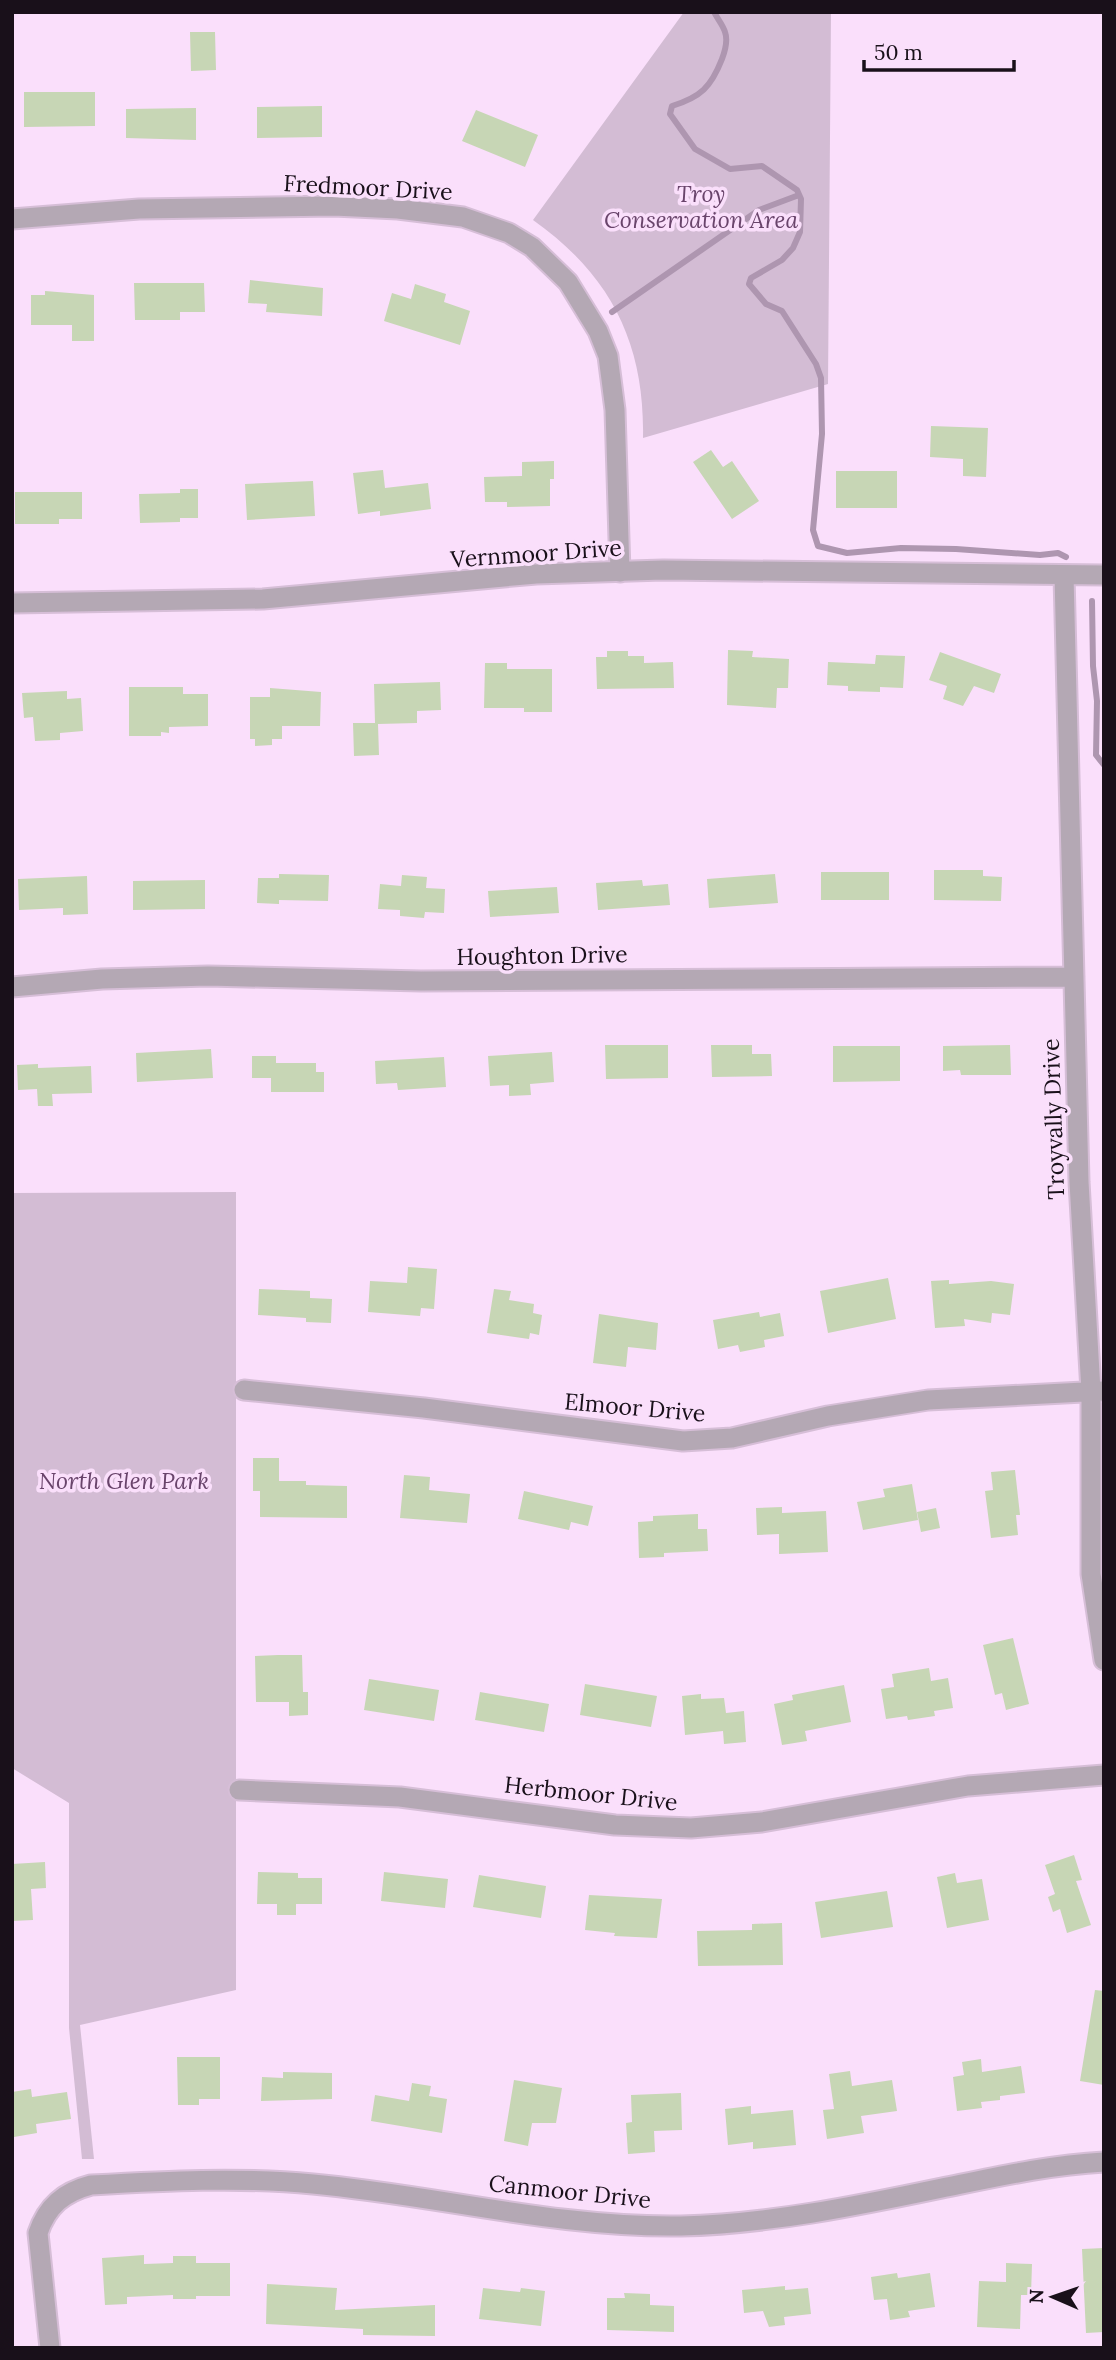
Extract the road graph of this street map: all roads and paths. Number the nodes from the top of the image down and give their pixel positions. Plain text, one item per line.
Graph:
1 (12, 219) edge
2 (620, 572) junction
3 (1064, 575) junction
4 (1104, 575) edge
5 (12, 603) edge
6 (1074, 977) junction
7 (12, 987) edge
8 (244, 1390) dead end
9 (1097, 1391) edge
10 (1104, 1660) edge
11 (1104, 1775) edge
12 (239, 1790) dead end
13 (1104, 2162) edge
14 (50, 2348) edge

1 - 2 street, Fredmoor Drive
2 - 3 street, Vernmoor Drive
2 - 5 street, Vernmoor Drive
3 - 4 street, Vernmoor Drive
3 - 6 street, Troyvally Drive
6 - 7 street, Houghton Drive
6 - 9 street, Troyvally Drive
8 - 9 street, Elmoor Drive
9 - 10 street, Troyvally Drive
11 - 12 street, Herbmoor Drive
13 - 14 street, Canmoor Drive

